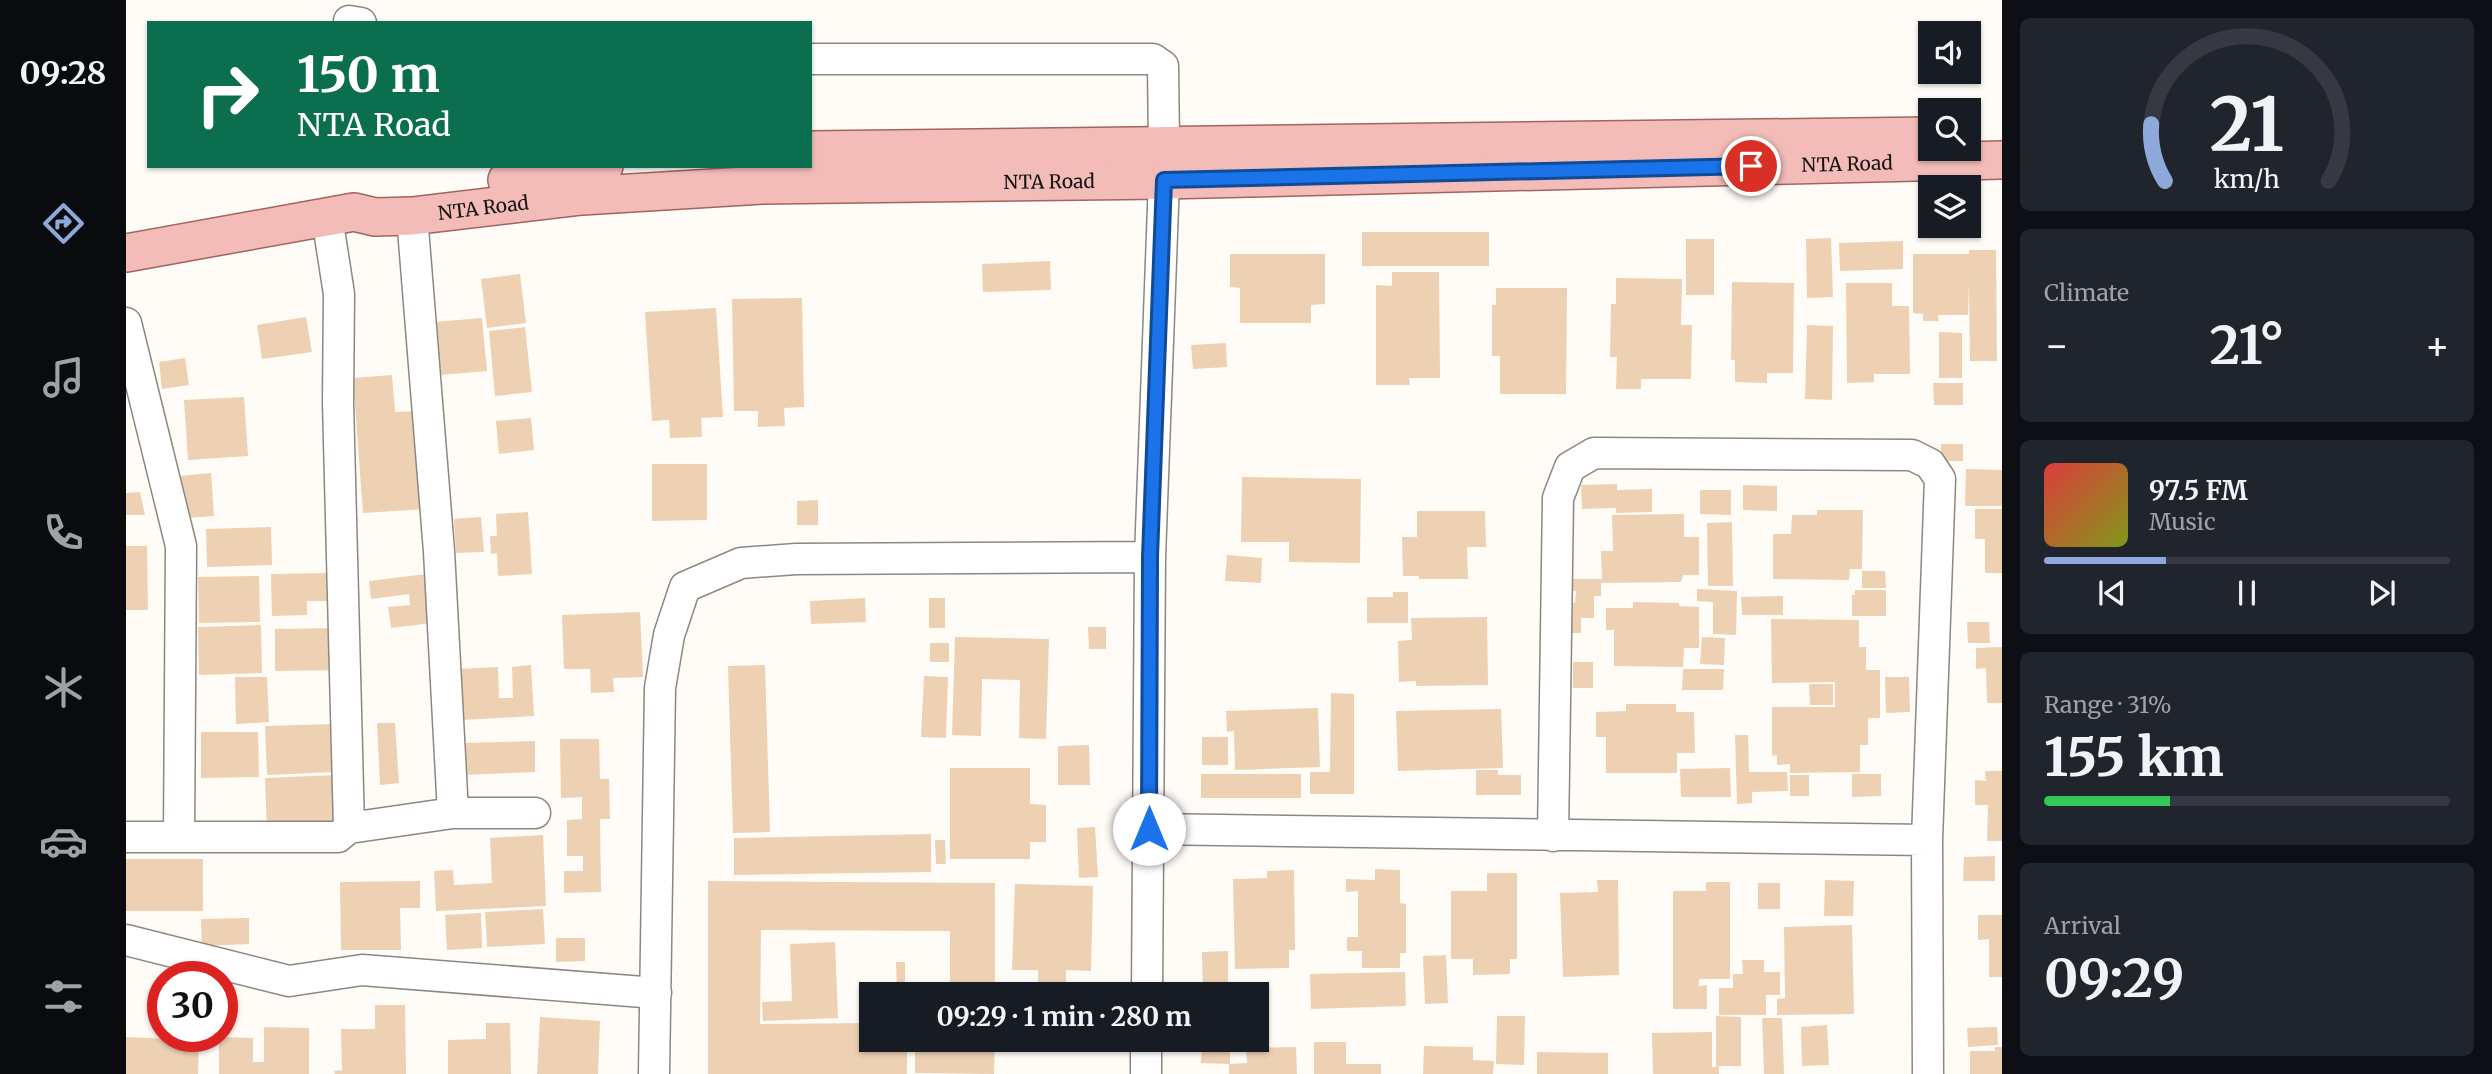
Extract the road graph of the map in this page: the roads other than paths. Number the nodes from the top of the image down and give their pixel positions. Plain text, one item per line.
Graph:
1 (812, 59) edge
2 (1918, 136) edge
3 (1981, 136) edge
4 (2002, 136) edge
5 (812, 150) edge
6 (2002, 160) edge
7 (1164, 163) junction
8 (590, 168) edge
9 (341, 214) junction
10 (412, 216) junction
11 (126, 253) edge
12 (126, 323) edge
13 (1150, 557) junction
14 (453, 813) junction
15 (535, 813) dead end
16 (349, 828) junction
17 (1149, 829) junction
18 (179, 835) junction
19 (1553, 836) junction
20 (126, 837) edge
21 (1927, 840) junction
22 (126, 940) edge
23 (1147, 982) edge
24 (656, 993) junction
25 (1146, 1052) edge
26 (654, 1074) edge
27 (1146, 1074) edge
28 (1928, 1074) edge

1 - 7 street
2 - 7 main road, NTA Road
3 - 4 main road
5 - 7 main road, NTA Road
6 - 7 main road, NTA Road
7 - 10 main road, NTA Road
7 - 13 street
8 - 9 main road, NTA Road
9 - 10 main road, NTA Road
9 - 11 main road
9 - 16 street
10 - 14 street
12 - 18 street
13 - 17 street
13 - 24 street
14 - 15 street
14 - 16 street
16 - 18 street
17 - 19 street
17 - 23 street
18 - 20 street
19 - 21 street
19 - 21 street
21 - 28 street
22 - 24 street
24 - 26 street
25 - 27 street

